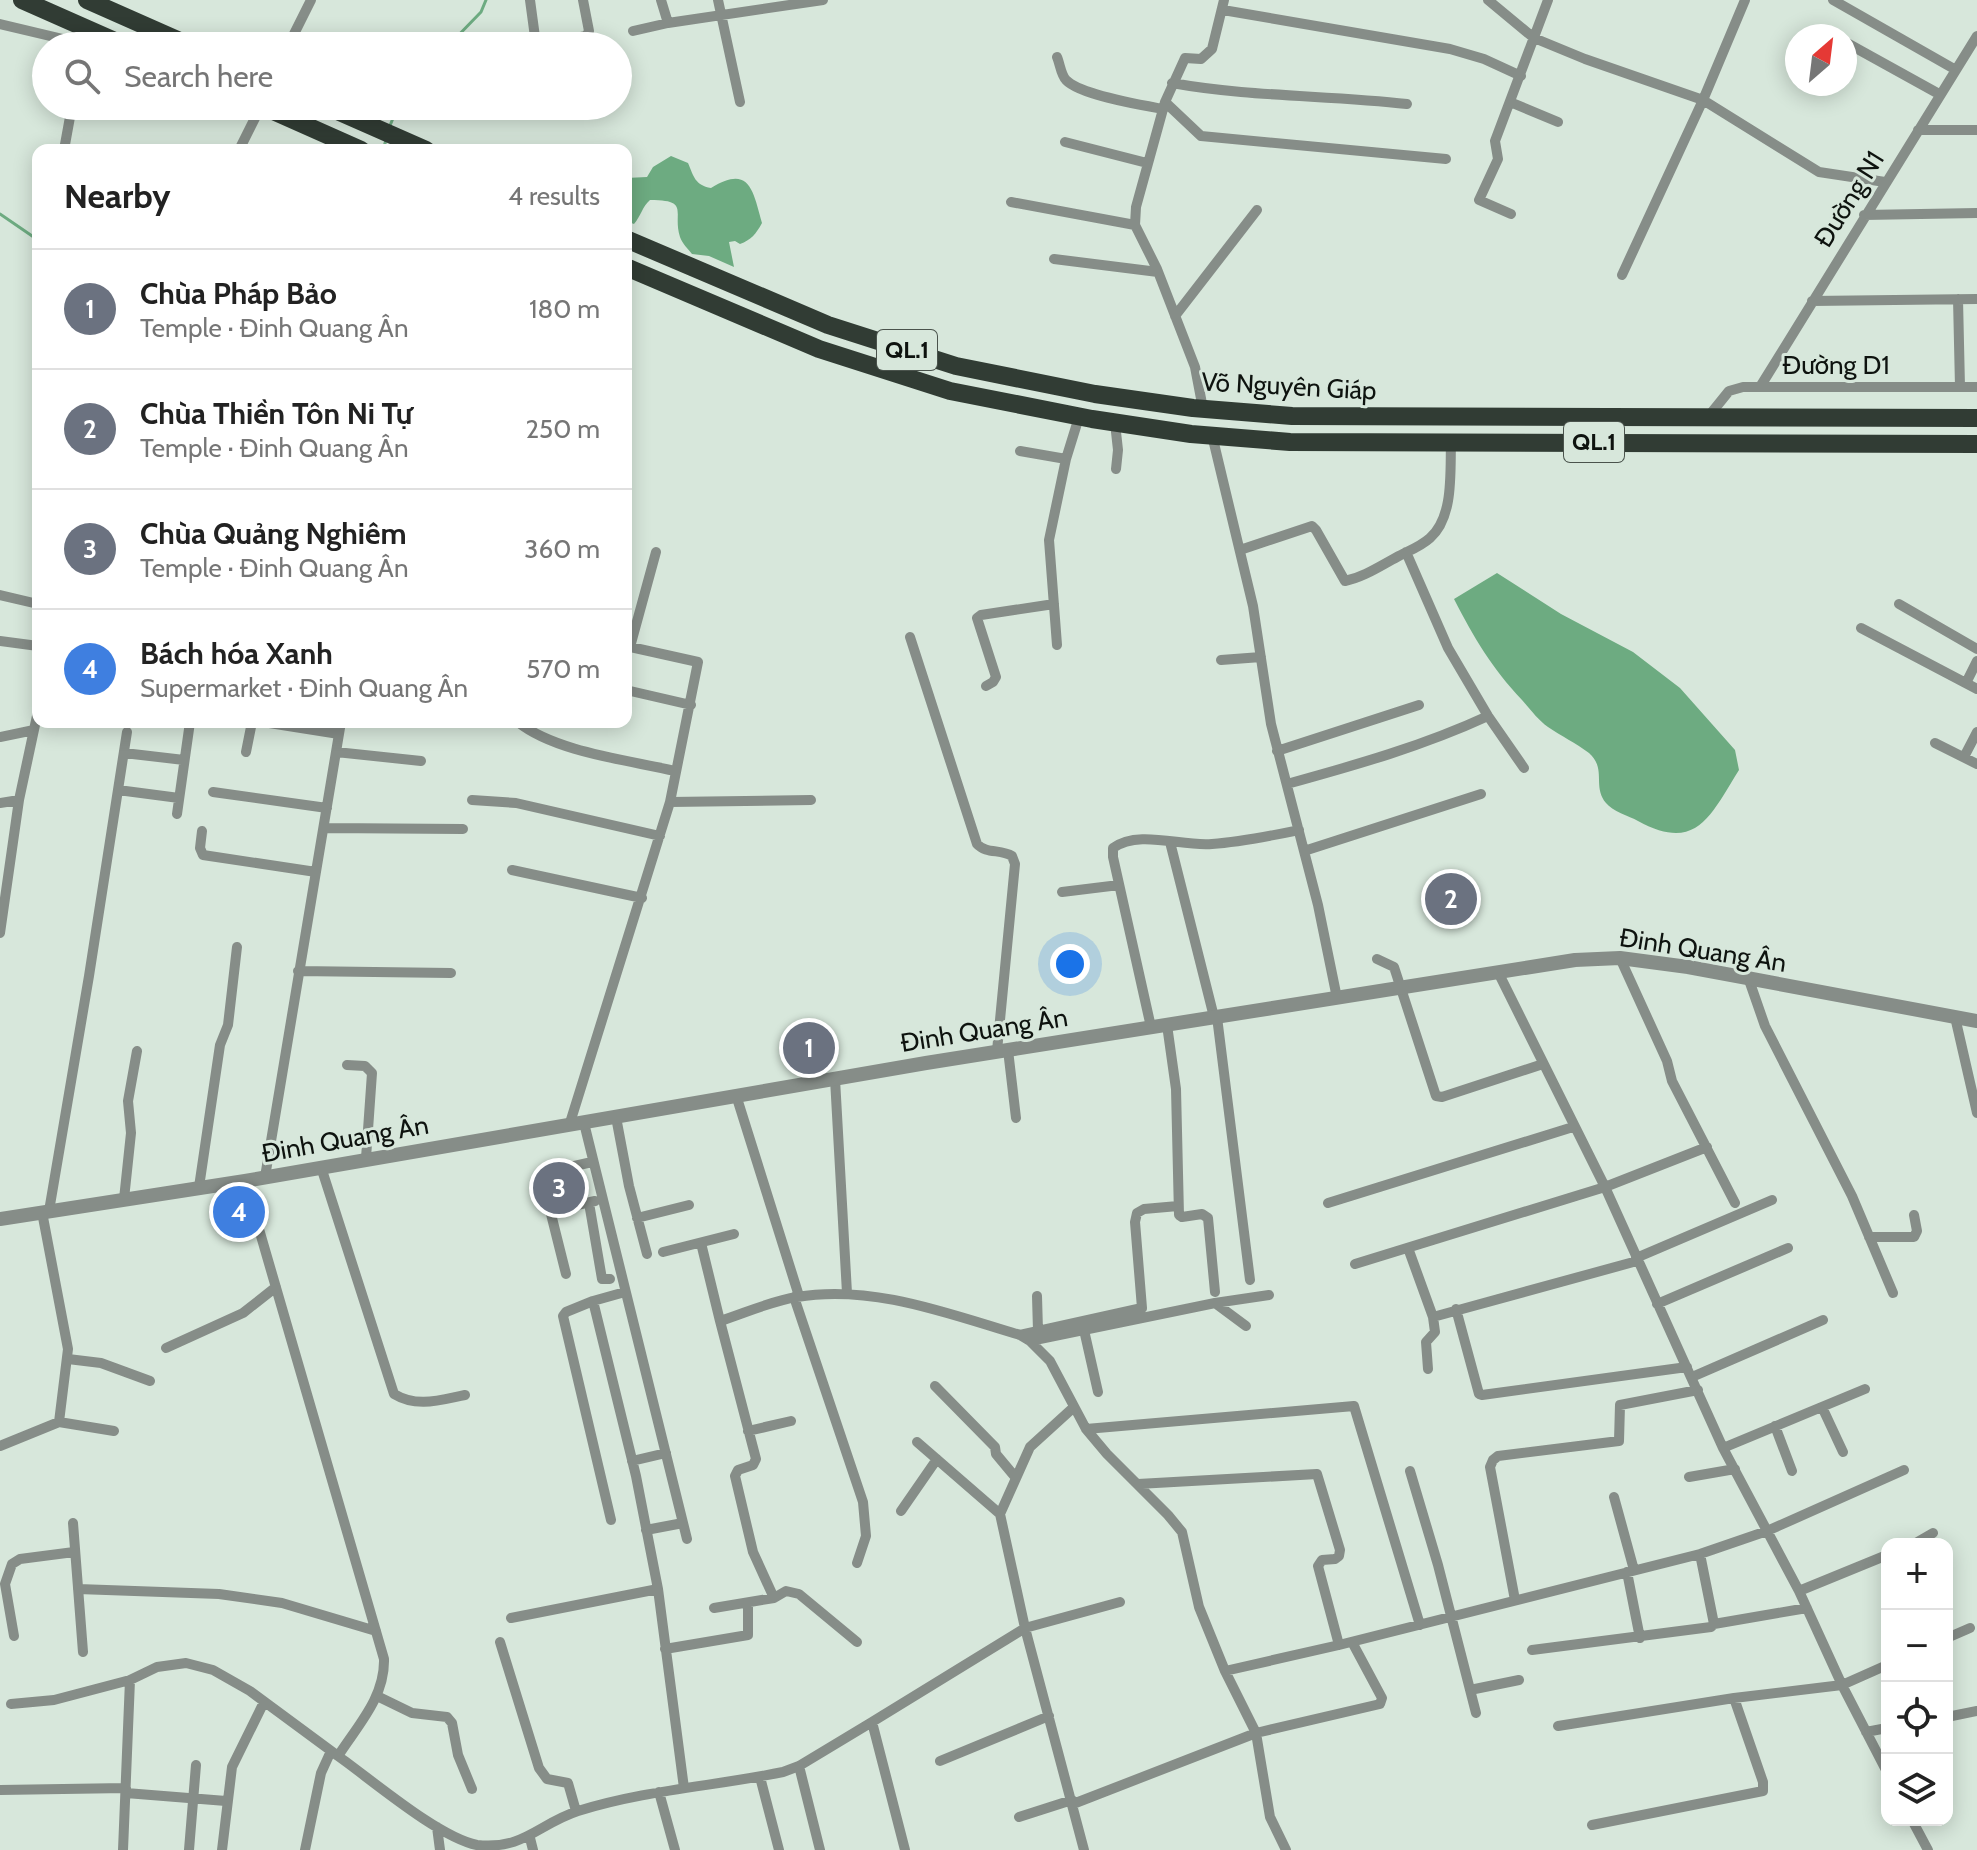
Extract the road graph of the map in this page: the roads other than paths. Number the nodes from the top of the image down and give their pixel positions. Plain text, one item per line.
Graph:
1 (22, 0) edge
2 (87, 0) edge
3 (311, 0) edge
4 (530, 0) edge
5 (583, 0) edge
6 (661, 0) edge
7 (718, 0) edge
8 (823, 0) edge
9 (1488, 0) edge
10 (1548, 0) edge
11 (1745, 0) edge
12 (1833, 0) edge
13 (1224, 5) edge
14 (721, 15) junction
15 (668, 23) junction
16 (0, 24) edge
17 (633, 31) dead end
18 (45, 32) edge
19 (73, 32) edge
20 (159, 32) edge
21 (295, 32) edge
22 (534, 32) edge
23 (588, 32) edge
24 (1977, 36) edge
25 (1534, 38) junction
26 (1857, 49) edge
27 (1973, 49) edge
28 (1057, 57) dead end
29 (1956, 70) junction
30 (1521, 76) junction
31 (1172, 83) junction
32 (1939, 94) junction
33 (1703, 100) junction
34 (740, 102) dead end
35 (1510, 102) junction
36 (1407, 104) dead end
37 (1164, 106) junction
38 (69, 120) edge
39 (255, 120) edge
40 (294, 120) edge
41 (358, 120) edge
42 (1558, 122) dead end
43 (1918, 130) junction
44 (1977, 130) edge
45 (1065, 142) dead end
46 (65, 144) edge
47 (242, 144) edge
48 (349, 144) edge
49 (413, 144) edge
50 (1446, 159) dead end
51 (1147, 163) junction
52 (1885, 182) junction
53 (1011, 202) dead end
54 (1257, 210) dead end
55 (1977, 213) edge
56 (1511, 214) dead end
57 (1864, 215) junction
58 (1135, 225) junction
59 (632, 242) edge
60 (1054, 259) dead end
61 (632, 270) edge
62 (1158, 272) junction
63 (1622, 275) dead end
64 (1958, 299) junction
65 (1977, 299) edge
66 (1812, 301) junction
67 (1175, 316) junction
68 (1760, 387) junction
69 (1960, 387) junction
70 (1977, 387) edge
71 (1203, 409) junction
72 (1079, 417) junction
73 (1708, 417) junction
74 (1977, 418) edge
75 (1115, 423) junction
76 (1212, 435) junction
77 (1451, 442) junction
78 (1977, 444) edge
79 (1020, 451) dead end
80 (1066, 459) junction
81 (1116, 469) dead end
82 (1240, 550) junction
83 (656, 552) dead end
84 (1406, 552) junction
85 (0, 595) edge
86 (32, 603) edge
87 (1054, 604) junction
88 (1899, 604) dead end
89 (1861, 628) dead end
90 (632, 633) edge
91 (910, 637) dead end
92 (0, 641) edge
93 (32, 645) edge
94 (1057, 645) dead end
95 (632, 648) edge
96 (1977, 649) edge
97 (1261, 657) junction
98 (1221, 660) dead end
99 (1977, 661) edge
100 (1966, 683) junction
101 (986, 686) dead end
102 (1977, 689) edge
103 (632, 691) edge
104 (691, 705) junction
105 (1419, 705) dead end
106 (1488, 716) junction
107 (189, 728) edge
108 (251, 728) edge
109 (301, 728) edge
110 (340, 728) edge
111 (526, 728) edge
112 (34, 730) joint
113 (127, 732) dead end
114 (1977, 732) edge
115 (339, 734) junction
116 (0, 737) edge
117 (1935, 743) dead end
118 (1277, 751) junction
119 (246, 752) dead end
120 (336, 752) junction
121 (124, 753) junction
122 (1964, 757) junction
123 (184, 760) junction
124 (421, 761) dead end
125 (1977, 764) edge
126 (1524, 768) dead end
127 (675, 771) junction
128 (1287, 784) junction
129 (118, 790) junction
130 (213, 792) dead end
131 (1481, 794) dead end
132 (179, 798) junction
133 (19, 800) junction
134 (472, 800) dead end
135 (811, 800) dead end
136 (670, 802) junction
137 (0, 803) edge
138 (327, 808) junction
139 (177, 814) dead end
140 (324, 828) junction
141 (463, 829) dead end
142 (1299, 830) junction
143 (202, 831) dead end
144 (660, 836) junction
145 (1170, 842) junction
146 (1304, 851) junction
147 (5, 866) edge
148 (512, 870) dead end
149 (316, 872) junction
150 (1119, 885) junction
151 (1062, 892) dead end
152 (642, 898) junction
153 (0, 930) edge
154 (237, 947) dead end
155 (1620, 958) junction
156 (1377, 959) dead end
157 (298, 971) junction
158 (1498, 972) junction
159 (451, 973) dead end
160 (1749, 980) junction
161 (1400, 988) junction
162 (1337, 998) junction
163 (1216, 1017) junction
164 (1955, 1017) junction
165 (1977, 1021) edge
166 (1167, 1025) junction
167 (1151, 1027) junction
168 (137, 1051) dead end
169 (1003, 1051) junction
170 (1543, 1064) junction
171 (347, 1065) dead end
172 (835, 1079) junction
173 (736, 1095) junction
174 (1977, 1113) edge
175 (616, 1117) junction
176 (1016, 1118) dead end
177 (584, 1123) junction
178 (569, 1126) junction
179 (1573, 1127) junction
180 (1707, 1147) junction
181 (366, 1158) junction
182 (592, 1162) junction
183 (321, 1167) junction
184 (265, 1177) junction
185 (245, 1181) junction
186 (199, 1187) junction
187 (1605, 1187) junction
188 (603, 1198) junction
189 (124, 1199) junction
190 (1772, 1200) dead end
191 (589, 1203) junction
192 (1328, 1203) dead end
193 (1735, 1203) dead end
194 (689, 1205) dead end
195 (1178, 1206) junction
196 (45, 1211) junction
197 (550, 1211) junction
198 (1914, 1215) dead end
199 (637, 1218) junction
200 (0, 1219) edge
201 (734, 1234) dead end
202 (1869, 1237) junction
203 (701, 1243) junction
204 (1408, 1248) junction
205 (1788, 1248) dead end
206 (663, 1252) dead end
207 (647, 1254) dead end
208 (1637, 1259) junction
209 (1355, 1264) dead end
210 (566, 1274) dead end
211 (610, 1279) dead end
212 (1250, 1280) dead end
213 (276, 1287) junction
214 (625, 1292) junction
215 (847, 1293) junction
216 (1893, 1293) dead end
217 (1269, 1295) dead end
218 (1037, 1296) dead end
219 (796, 1297) junction
220 (1215, 1298) junction
221 (593, 1301) junction
222 (1657, 1304) junction
223 (1456, 1309) junction
224 (1433, 1317) junction
225 (1823, 1320) dead end
226 (720, 1321) junction
227 (1246, 1326) dead end
228 (1084, 1330) junction
229 (1038, 1331) junction
230 (1025, 1338) junction
231 (166, 1348) dead end
232 (68, 1359) junction
233 (1428, 1369) dead end
234 (1689, 1372) junction
235 (150, 1381) dead end
236 (935, 1386) dead end
237 (1865, 1389) dead end
238 (1698, 1390) junction
239 (1098, 1392) dead end
240 (465, 1395) dead end
241 (1074, 1407) junction
242 (1822, 1407) junction
243 (791, 1421) dead end
244 (59, 1422) junction
245 (1775, 1426) junction
246 (1086, 1429) junction
247 (114, 1431) dead end
248 (748, 1431) junction
249 (917, 1442) dead end
250 (0, 1446) edge
251 (1723, 1448) junction
252 (1843, 1452) dead end
253 (666, 1453) junction
254 (937, 1459) junction
255 (632, 1461) junction
256 (1735, 1469) junction
257 (1904, 1470) dead end
258 (1410, 1471) dead end
259 (1792, 1471) dead end
260 (1689, 1477) dead end
261 (1016, 1478) junction
262 (1138, 1484) junction
263 (1614, 1497) dead end
264 (901, 1511) dead end
265 (1000, 1514) junction
266 (611, 1520) dead end
267 (73, 1523) dead end
268 (683, 1523) junction
269 (646, 1530) junction
270 (1767, 1531) junction
271 (1933, 1533) dead end
272 (1924, 1538) edge
273 (687, 1539) dead end
274 (74, 1552) junction
275 (1700, 1554) junction
276 (1881, 1557) edge
277 (857, 1563) dead end
278 (1630, 1571) junction
279 (2, 1582) edge
280 (78, 1589) junction
281 (658, 1589) junction
282 (1799, 1591) junction
283 (774, 1598) junction
284 (1515, 1600) junction
285 (1120, 1602) dead end
286 (748, 1604) junction
287 (714, 1608) dead end
288 (1807, 1608) junction
289 (1452, 1616) junction
290 (511, 1618) dead end
291 (1714, 1624) junction
292 (1420, 1625) junction
293 (1025, 1628) junction
294 (1970, 1628) dead end
295 (376, 1631) junction
296 (1953, 1635) edge
297 (14, 1636) dead end
298 (1640, 1638) junction
299 (500, 1642) dead end
300 (857, 1642) dead end
301 (1352, 1642) junction
302 (1339, 1645) junction
303 (665, 1649) junction
304 (1532, 1650) dead end
305 (83, 1652) dead end
306 (1881, 1668) edge
307 (1225, 1671) junction
308 (130, 1680) junction
309 (1519, 1680) dead end
310 (1842, 1685) junction
311 (1470, 1690) junction
312 (377, 1696) junction
313 (1734, 1698) junction
314 (264, 1702) junction
315 (11, 1704) dead end
316 (1977, 1711) edge
317 (1476, 1713) dead end
318 (1049, 1716) junction
319 (1953, 1716) edge
320 (872, 1722) junction
321 (1558, 1726) dead end
322 (1881, 1729) edge
323 (1866, 1732) junction
324 (1256, 1733) junction
325 (335, 1753) junction
326 (940, 1761) dead end
327 (1881, 1761) edge
328 (196, 1765) dead end
329 (799, 1766) junction
330 (760, 1777) junction
331 (684, 1788) junction
332 (472, 1789) dead end
333 (0, 1790) edge
334 (126, 1790) junction
335 (659, 1792) junction
336 (194, 1799) junction
337 (226, 1801) junction
338 (1072, 1802) junction
339 (576, 1811) junction
340 (1019, 1817) dead end
341 (1592, 1825) dead end
342 (1915, 1826) edge
343 (437, 1827) junction
344 (530, 1838) junction
345 (123, 1850) edge
346 (189, 1850) edge
347 (222, 1850) edge
348 (305, 1850) edge
349 (440, 1850) edge
350 (533, 1850) edge
351 (675, 1850) edge
352 (779, 1850) edge
353 (820, 1850) edge
354 (905, 1850) edge
355 (1084, 1850) edge
356 (1286, 1850) edge
357 (1928, 1850) edge

1 - 19 highway
2 - 20 highway
3 - 21 street
4 - 22 street
5 - 23 street
6 - 15 street
7 - 14 street
8 - 14 street
9 - 25 street
10 - 25 street
11 - 33 street
12 - 29 street
13 - 30 street
13 - 31 street
14 - 15 street
14 - 34 street
15 - 17 street
16 - 18 street
24 - 27 street, Đường N1
25 - 30 street
25 - 33 street
26 - 32 street
27 - 29 street, Đường N1
28 - 37 street
29 - 32 street, Đường N1
30 - 35 street
31 - 36 street
31 - 37 street
32 - 43 street, Đường N1
33 - 52 street
33 - 63 street
35 - 42 street
35 - 56 street
37 - 50 street
37 - 51 street
38 - 46 street
39 - 47 street
40 - 48 highway
41 - 49 highway
43 - 44 street
43 - 52 street, Đường N1
45 - 51 street
51 - 58 street
52 - 57 street, Đường N1
53 - 58 street
54 - 67 street
55 - 57 street
57 - 66 street, Đường N1
58 - 62 street
59 - 71 highway, Võ Nguyên Giáp / QL.1
60 - 62 street
61 - 72 highway, Võ Nguyên Giáp / QL.1
62 - 67 street
64 - 65 street
64 - 66 street
64 - 69 street
66 - 68 street, Đường N1
67 - 71 street
68 - 69 street, Đường D1
68 - 73 street, Đường D1
69 - 70 street, Đường D1
71 - 73 highway, Võ Nguyên Giáp / QL.1
72 - 75 highway, Võ Nguyên Giáp / QL.1
72 - 80 street
73 - 74 highway, Võ Nguyên Giáp / QL.1
75 - 76 highway, Võ Nguyên Giáp / QL.1
75 - 81 street
76 - 77 highway, Võ Nguyên Giáp / QL.1
76 - 82 street
77 - 78 highway, Võ Nguyên Giáp / QL.1
77 - 84 street
79 - 80 street
80 - 87 street
82 - 84 street
82 - 97 street
83 - 90 street
84 - 106 street
85 - 86 street
87 - 94 street
87 - 101 street
88 - 96 street
89 - 100 street
91 - 169 street
92 - 93 street
95 - 104 street
97 - 98 street
97 - 118 street
99 - 100 street
100 - 102 street
103 - 104 street
104 - 127 street
105 - 118 street
106 - 126 street
106 - 128 street
107 - 123 street
108 - 119 street
109 - 115 street
110 - 115 street
111 - 127 street
112 - 116 street
112 - 133 street
113 - 121 street
114 - 122 street
115 - 120 street
117 - 122 street
118 - 128 street
120 - 124 street
120 - 138 street
121 - 123 street
121 - 129 street
122 - 125 street
123 - 132 street
127 - 136 street
128 - 142 street
129 - 132 street
129 - 196 street
130 - 138 street
131 - 146 street
132 - 139 street
133 - 137 street
133 - 147 street
134 - 144 street
135 - 136 street
136 - 144 street
138 - 140 street
140 - 141 street
140 - 149 street
142 - 145 street
142 - 146 street
143 - 149 street
144 - 152 street
145 - 150 street
145 - 163 street
146 - 162 street
147 - 153 street
148 - 152 street
149 - 157 street
150 - 151 street
150 - 167 street
152 - 178 street
154 - 186 street
155 - 158 street, Đinh Quang Ân
155 - 160 street, Đinh Quang Ân
155 - 180 street
156 - 161 street
157 - 159 street
157 - 184 street
158 - 161 street, Đinh Quang Ân
158 - 170 street
160 - 164 street, Đinh Quang Ân
160 - 202 street
161 - 162 street, Đinh Quang Ân
161 - 170 street
162 - 163 street, Đinh Quang Ân
163 - 166 street, Đinh Quang Ân
163 - 212 street
164 - 165 street, Đinh Quang Ân
164 - 174 street
166 - 167 street, Đinh Quang Ân
166 - 195 street
167 - 169 street, Đinh Quang Ân
168 - 189 street
169 - 172 street, Đinh Quang Ân
169 - 176 street
170 - 179 street
171 - 181 street
172 - 173 street, Đinh Quang Ân
172 - 215 street
173 - 175 street, Đinh Quang Ân
173 - 219 street
175 - 177 street, Đinh Quang Ân
175 - 199 street
177 - 178 street, Đinh Quang Ân
177 - 182 street
178 - 181 street, Đinh Quang Ân
179 - 187 street
179 - 192 street
180 - 187 street
180 - 193 street
181 - 183 street, Đinh Quang Ân
182 - 188 street
182 - 197 street
183 - 184 street, Đinh Quang Ân
183 - 240 street
184 - 185 street, Đinh Quang Ân
185 - 186 street, Đinh Quang Ân
185 - 213 street
186 - 189 street, Đinh Quang Ân
187 - 204 street
187 - 208 street
188 - 191 street
188 - 214 street
189 - 196 street, Đinh Quang Ân
190 - 208 street
191 - 197 street
191 - 211 street
194 - 199 street
195 - 220 street
195 - 229 street
196 - 200 street, Đinh Quang Ân
196 - 232 street
197 - 210 street
198 - 202 street
199 - 207 street
201 - 203 street
202 - 216 street
203 - 206 street
203 - 226 street
204 - 209 street
204 - 224 street
205 - 222 street
208 - 222 street
208 - 223 street
213 - 231 street
213 - 295 street
214 - 221 street
214 - 253 street
215 - 219 street
215 - 230 street
217 - 220 street
218 - 229 street
219 - 226 street
219 - 277 street
220 - 227 street
220 - 228 street
221 - 255 street
221 - 266 street
222 - 234 street
223 - 224 street
223 - 234 street
224 - 233 street
225 - 234 street
226 - 248 street
228 - 230 street
228 - 239 street
229 - 230 street
230 - 241 street
232 - 235 street
232 - 244 street
234 - 238 street
236 - 261 street
237 - 242 street
238 - 251 street
238 - 284 street
241 - 246 street
241 - 261 street
242 - 245 street
242 - 252 street
243 - 248 street
244 - 247 street
244 - 250 street
245 - 251 street
245 - 259 street
246 - 262 street
246 - 292 street
248 - 283 street
249 - 254 street
251 - 256 street
253 - 255 street
253 - 268 street
254 - 264 street
254 - 265 street
255 - 269 street
256 - 260 street
256 - 270 street
257 - 270 street
258 - 289 street
261 - 265 street
262 - 302 street
262 - 307 street
263 - 278 street
265 - 293 street
267 - 274 street
268 - 269 street
268 - 273 street
269 - 281 street
270 - 275 street
270 - 282 street
271 - 272 street
274 - 279 street
274 - 280 street
275 - 278 street
275 - 291 street
276 - 282 street
278 - 284 street
278 - 298 street
279 - 297 street
280 - 295 street
280 - 305 street
281 - 290 street
281 - 303 street
282 - 288 street
283 - 286 street
283 - 300 street
284 - 289 street
285 - 293 street
286 - 287 street
286 - 303 street
288 - 291 street
288 - 310 street
289 - 292 street
289 - 311 street
291 - 298 street
292 - 301 street
293 - 318 street
293 - 320 street
294 - 296 street
295 - 312 street
298 - 304 street
299 - 339 street
301 - 302 street
301 - 324 street
302 - 307 street
303 - 331 street
306 - 310 street
307 - 324 street
308 - 314 street
308 - 315 street
308 - 334 street
309 - 311 street
310 - 313 street
310 - 323 street
311 - 317 street
312 - 325 street
312 - 332 street
313 - 321 street
313 - 341 street
314 - 325 street
314 - 337 street
316 - 319 street
318 - 326 street
318 - 338 street
320 - 329 street
320 - 354 street
322 - 323 street
323 - 327 street
324 - 338 street
324 - 356 street
325 - 343 street
325 - 348 street
328 - 336 street
329 - 330 street
329 - 353 street
330 - 331 street
330 - 352 street
331 - 335 street
333 - 334 street
334 - 336 street
334 - 345 street
335 - 339 street
335 - 351 street
336 - 337 street
336 - 346 street
337 - 347 street
338 - 340 street
338 - 355 street
339 - 344 street
342 - 357 street
343 - 344 street
343 - 349 street
344 - 350 street

